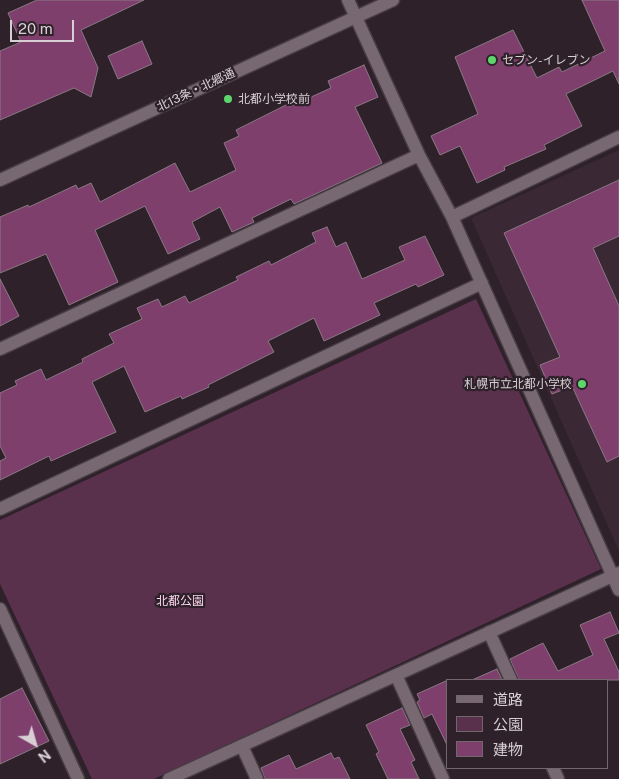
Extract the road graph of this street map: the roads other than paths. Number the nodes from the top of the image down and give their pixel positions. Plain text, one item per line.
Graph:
1 (348, 0) edge
2 (393, 0) edge
3 (356, 16) junction
4 (619, 137) edge
5 (419, 155) junction
6 (0, 180) edge
7 (452, 217) junction
8 (482, 283) junction
9 (0, 349) edge
10 (0, 509) edge
11 (616, 574) edge
12 (619, 590) edge
13 (0, 609) edge
14 (489, 632) junction
15 (396, 676) junction
16 (511, 679) edge
17 (242, 746) junction
18 (78, 779) edge
19 (169, 779) edge
20 (257, 779) edge
21 (443, 779) edge

1 - 3 street
2 - 3 street, 北13条・北郷通
3 - 5 street
3 - 6 street, 北13条・北郷通
4 - 7 street
5 - 7 street
5 - 9 street
7 - 8 street
8 - 10 street
8 - 11 street
11 - 12 street
11 - 14 street
13 - 18 street
14 - 15 street
14 - 16 street
15 - 17 street
15 - 21 street
17 - 19 street
17 - 20 street

